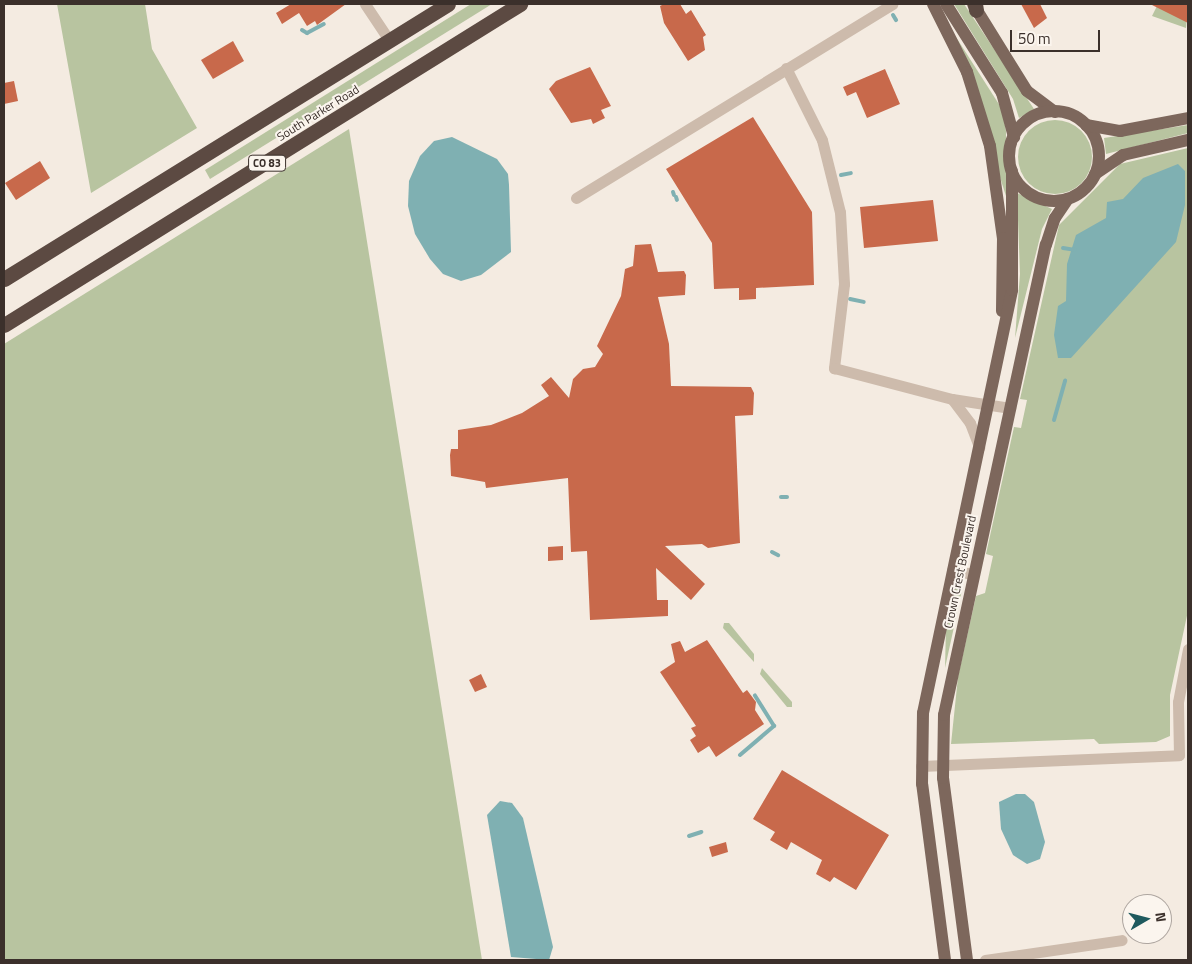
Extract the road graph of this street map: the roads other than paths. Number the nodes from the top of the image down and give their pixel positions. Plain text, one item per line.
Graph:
1 (366, 4) edge
2 (448, 4) edge
3 (520, 4) edge
4 (892, 4) edge
5 (933, 4) edge
6 (946, 4) edge
7 (975, 6) edge
8 (389, 40) junction
9 (786, 68) junction
10 (1055, 112) junction
11 (1188, 118) edge
12 (1085, 125) junction
13 (1014, 137) junction
14 (1188, 140) edge
15 (1012, 172) junction
16 (1095, 174) junction
17 (576, 198) dead end
18 (1068, 199) junction
19 (4, 279) edge
20 (4, 325) edge
21 (1003, 329) junction
22 (952, 399) junction
23 (989, 403) junction
24 (1010, 408) junction
25 (979, 447) junction
26 (952, 570) junction
27 (973, 574) junction
28 (1188, 649) edge
29 (942, 764) junction
30 (921, 766) junction
31 (1122, 940) dead end
32 (945, 960) edge
33 (967, 960) edge
34 (985, 960) edge

1 - 8 street
2 - 8 highway, South Parker Road
3 - 20 highway, South Parker Road / CO 83
4 - 9 street
5 - 21 main road, Crown Crest Boulevard
6 - 13 main road
7 - 10 main road
8 - 19 highway, South Parker Road
9 - 17 street
9 - 22 street
10 - 12 main road
10 - 13 main road
11 - 12 main road
12 - 16 main road
13 - 15 main road
14 - 16 main road
15 - 18 main road
15 - 21 main road, Crown Crest Boulevard
16 - 18 main road
18 - 24 main road, Crown Crest Boulevard
21 - 23 main road, Crown Crest Boulevard
22 - 23 street
22 - 25 street
23 - 24 street
23 - 25 main road, Crown Crest Boulevard
24 - 27 main road, Crown Crest Boulevard
25 - 26 main road, Crown Crest Boulevard
26 - 27 street
26 - 30 main road, Crown Crest Boulevard
27 - 29 main road, Crown Crest Boulevard
28 - 29 street
29 - 30 street
29 - 33 main road, Crown Crest Boulevard
30 - 32 main road, Crown Crest Boulevard
31 - 34 street

